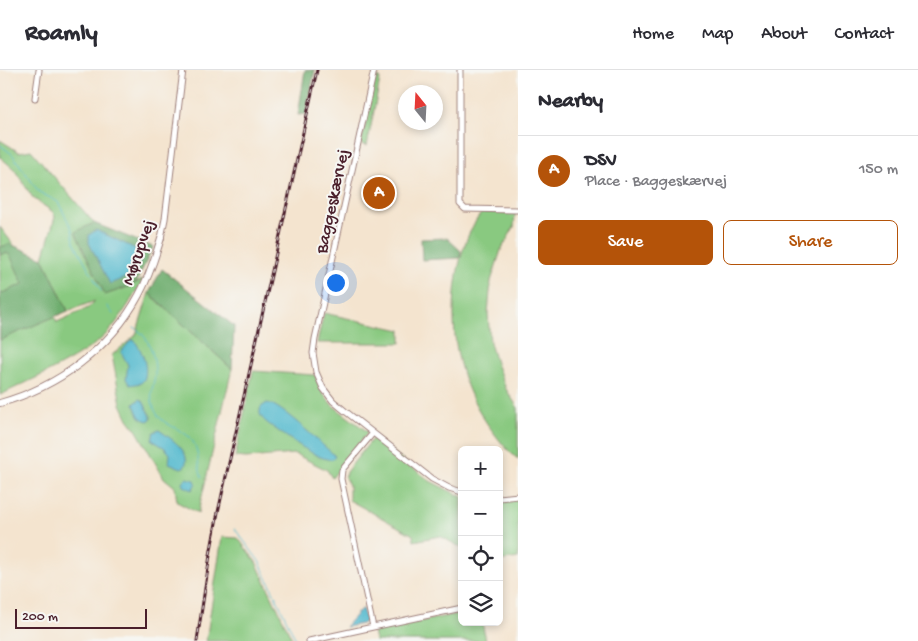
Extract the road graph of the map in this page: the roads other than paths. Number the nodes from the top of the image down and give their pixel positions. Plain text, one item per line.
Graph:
1 (38, 70) edge
2 (182, 70) edge
3 (374, 70) edge
4 (460, 70) edge
5 (35, 98) dead end
6 (518, 210) edge
7 (161, 238) joint
8 (0, 403) edge
9 (373, 433) junction
10 (459, 491) edge
11 (518, 496) edge
12 (503, 498) edge
13 (458, 609) edge
14 (373, 627) junction
15 (309, 641) edge

1 - 5 street
2 - 7 street, Mørupvej
3 - 9 street, Baggeskærvej
4 - 6 street
7 - 8 street, Mørupvej
9 - 10 street, Baggeskærvej
9 - 14 street
11 - 12 street
13 - 14 street
14 - 15 street

